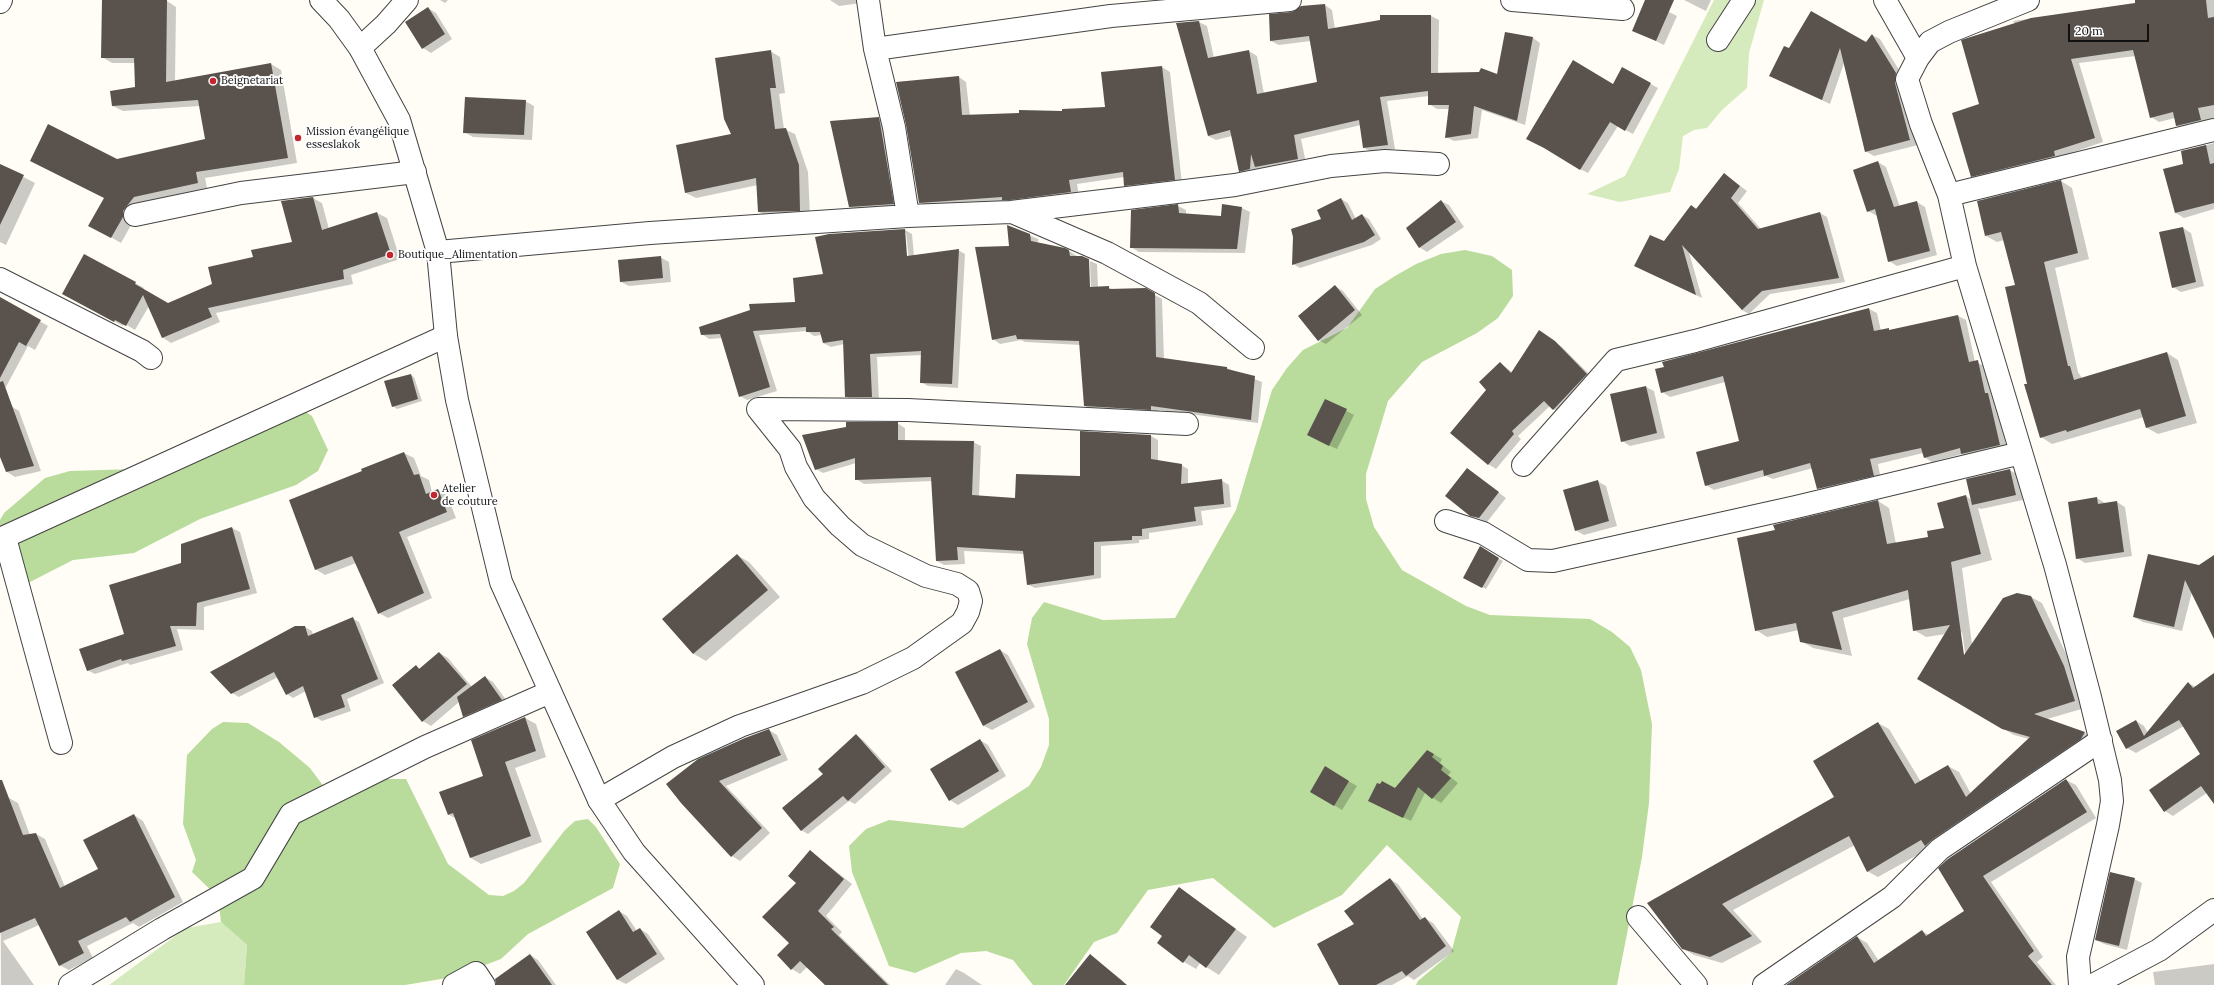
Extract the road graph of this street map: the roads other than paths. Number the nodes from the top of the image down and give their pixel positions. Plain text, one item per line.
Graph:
1 (321, 0) edge
2 (407, 0) edge
3 (868, 0) edge
4 (1290, 0) edge
5 (1512, 0) edge
6 (1744, 0) edge
7 (1885, 0) edge
8 (2028, 0) edge
9 (1623, 9) dead end
10 (1718, 40) dead end
11 (360, 48) junction
12 (875, 49) junction
13 (1918, 58) junction
14 (2214, 130) edge
15 (1438, 164) dead end
16 (415, 172) junction
17 (1949, 195) junction
18 (1011, 212) junction
19 (135, 215) dead end
20 (908, 216) junction
21 (438, 252) junction
22 (1965, 266) junction
23 (0, 279) edge
24 (446, 336) junction
25 (1254, 348) dead end
26 (152, 358) dead end
27 (1187, 424) dead end
28 (2021, 453) junction
29 (1523, 465) dead end
30 (1446, 520) dead end
31 (2, 538) edge
32 (550, 692) junction
33 (2101, 740) junction
34 (61, 744) dead end
35 (599, 800) junction
36 (2214, 910) edge
37 (1638, 917) dead end
38 (70, 985) edge
39 (454, 985) edge
40 (484, 985) edge
41 (753, 985) edge
42 (1696, 985) edge
43 (1764, 985) edge
44 (2080, 985) edge
45 (2093, 985) edge

1 - 11 street
2 - 11 street
3 - 12 street
4 - 12 street
5 - 9 street
6 - 10 street
7 - 13 street
8 - 13 street
11 - 16 street
12 - 20 street
13 - 17 street
14 - 17 street
15 - 18 street
16 - 19 street
16 - 21 street
17 - 22 street
18 - 20 street
18 - 25 street
20 - 21 street
21 - 24 street
22 - 28 street
22 - 29 street
23 - 26 street
24 - 31 street
24 - 32 street
27 - 35 street
28 - 30 street
28 - 33 street
31 - 34 street
32 - 35 street
32 - 38 street
33 - 43 street
33 - 44 street
35 - 41 street
36 - 45 street
37 - 42 street
39 - 40 street

